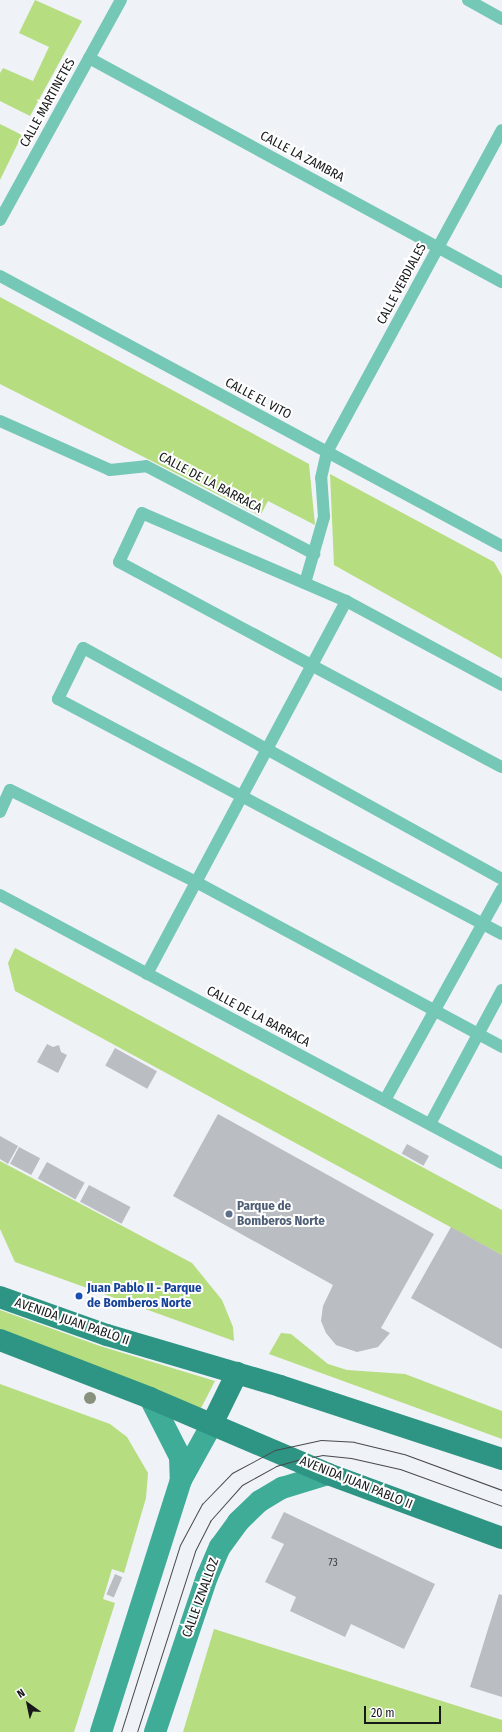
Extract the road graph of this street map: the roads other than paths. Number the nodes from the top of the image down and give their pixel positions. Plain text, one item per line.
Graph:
1 (121, 0) edge
2 (468, 0) edge
3 (502, 18) edge
4 (89, 58) junction
5 (502, 130) edge
6 (0, 220) edge
7 (438, 247) junction
8 (0, 276) edge
9 (502, 282) edge
10 (0, 421) edge
11 (327, 452) junction
12 (502, 546) edge
13 (314, 554) junction
14 (305, 583) junction
15 (346, 601) junction
16 (314, 664) junction
17 (502, 685) edge
18 (268, 750) junction
19 (502, 767) edge
20 (242, 796) junction
21 (0, 812) edge
22 (502, 879) edge
23 (196, 882) junction
24 (502, 889) edge
25 (0, 895) edge
26 (483, 924) junction
27 (502, 934) edge
28 (147, 974) junction
29 (502, 990) edge
30 (435, 1011) junction
31 (478, 1034) junction
32 (502, 1047) edge
33 (386, 1100) junction
34 (430, 1124) junction
35 (502, 1163) edge
36 (0, 1297) edge
37 (0, 1340) edge
38 (237, 1373) junction
39 (150, 1398) junction
40 (212, 1424) junction
41 (502, 1459) edge
42 (328, 1474) junction
43 (181, 1480) junction
44 (502, 1538) edge
45 (101, 1732) edge
46 (155, 1732) edge

1 - 4 lane, CALLE MARTINETES
2 - 3 lane
4 - 6 lane, CALLE MARTINETES
4 - 7 lane, CALLE LA ZAMBRA
5 - 7 lane, CALLE VERDIALES
7 - 9 lane, CALLE LA ZAMBRA
7 - 11 lane, CALLE VERDIALES
8 - 11 lane, CALLE EL VITO
10 - 13 lane, CALLE DE LA BARRACA
11 - 12 lane, CALLE EL VITO
11 - 13 lane, CALLE VERDIALES
13 - 14 lane, CALLE VERDIALES
14 - 15 lane
14 - 16 lane
15 - 16 lane
15 - 17 lane
16 - 18 lane
16 - 19 lane
18 - 20 lane
18 - 20 lane
18 - 22 lane
20 - 23 lane
20 - 26 lane
21 - 23 lane
23 - 28 lane
23 - 30 lane
24 - 26 lane
25 - 28 lane, CALLE DE LA BARRACA
26 - 27 lane
26 - 30 lane
28 - 33 lane, CALLE DE LA BARRACA
29 - 31 lane
30 - 31 lane
30 - 33 lane
31 - 32 lane
31 - 34 lane
33 - 34 lane, CALLE DE LA BARRACA
34 - 35 lane, CALLE DE LA BARRACA
36 - 38 main road, AVENIDA JUAN PABLO II
37 - 39 main road, AVENIDA JUAN PABLO II
38 - 40 main road
38 - 41 main road, AVENIDA JUAN PABLO II
39 - 40 main road, AVENIDA JUAN PABLO II
39 - 43 main road
40 - 42 main road, AVENIDA JUAN PABLO II
40 - 43 main road
42 - 44 main road, AVENIDA JUAN PABLO II
42 - 46 main road, CALLE IZNALLOZ
43 - 45 main road

